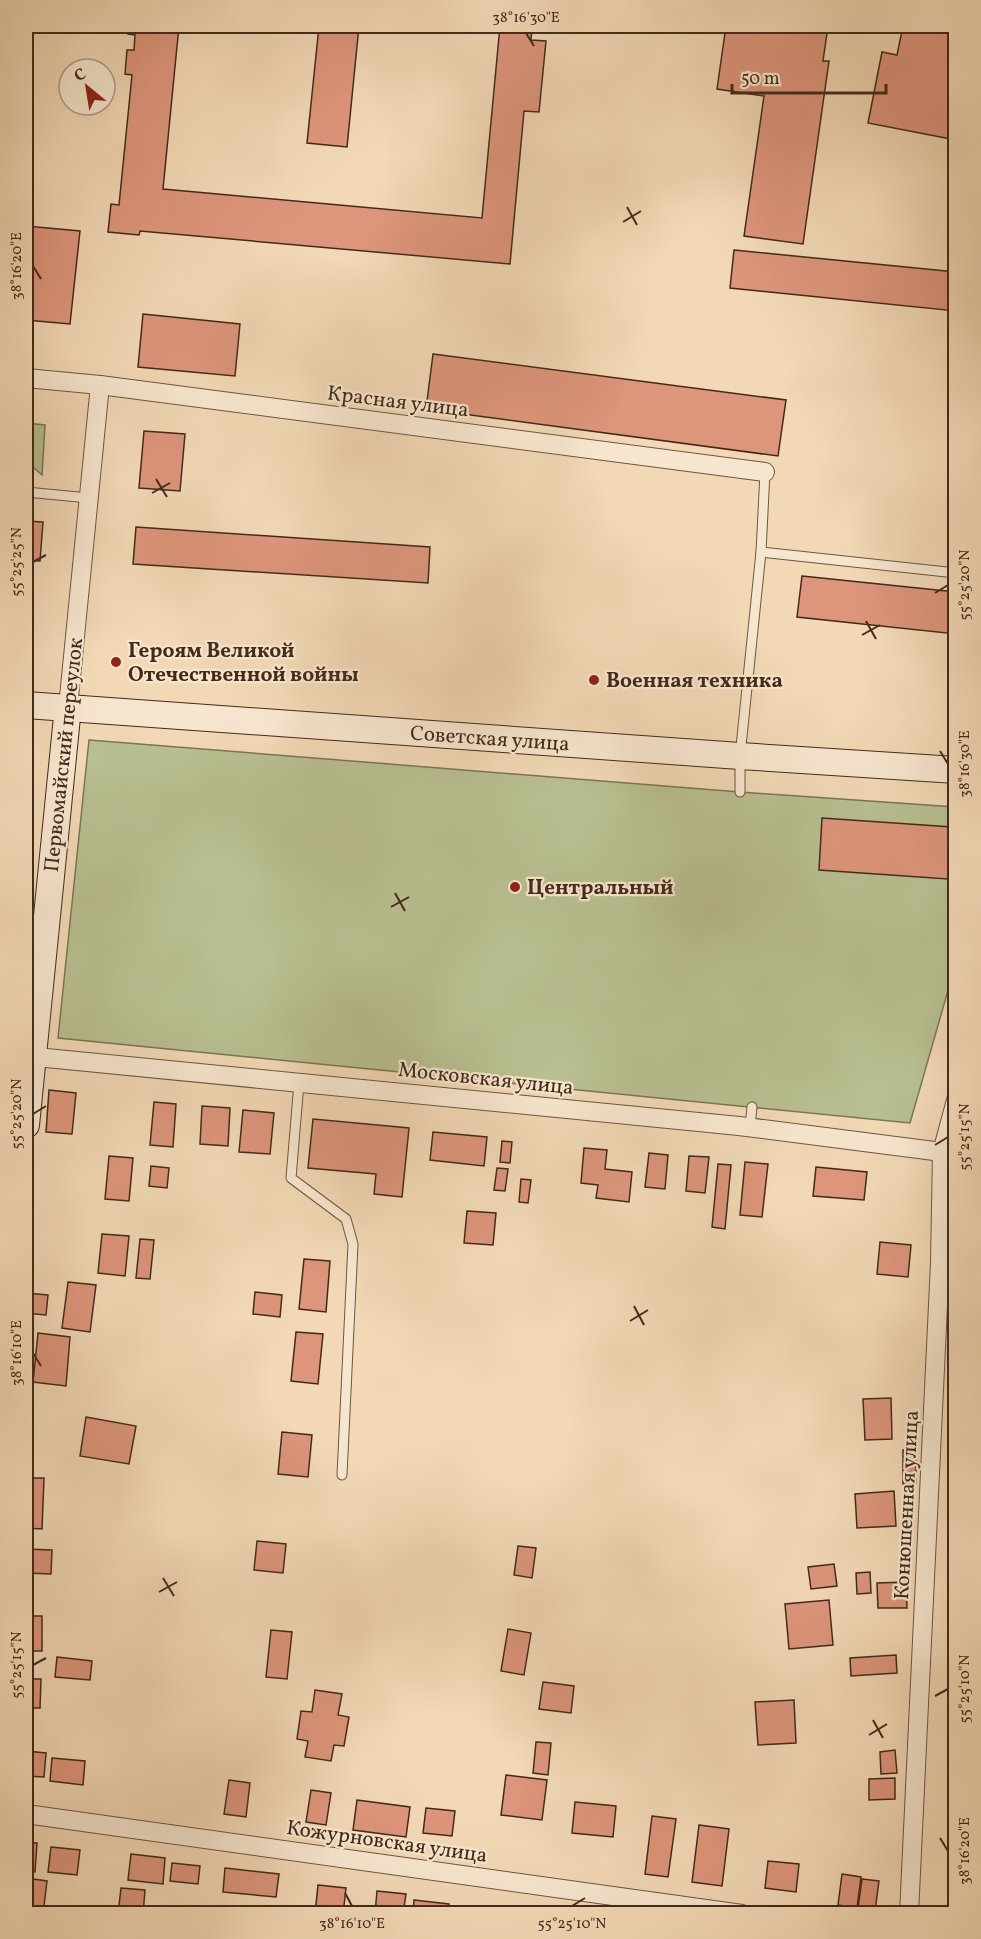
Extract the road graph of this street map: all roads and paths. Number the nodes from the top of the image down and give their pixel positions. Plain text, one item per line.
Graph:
1 (26, 378) edge
2 (100, 385) junction
3 (765, 472) joint
4 (26, 492) edge
5 (88, 498) junction
6 (761, 552) junction
7 (956, 573) edge
8 (26, 705) edge
9 (68, 707) junction
10 (740, 756) junction
11 (956, 770) edge
12 (740, 792) dead end
13 (29, 1056) edge
14 (299, 1083) junction
15 (956, 1100) edge
16 (752, 1107) dead end
17 (26, 1125) edge
18 (750, 1127) junction
19 (942, 1152) junction
20 (948, 1265) edge
21 (342, 1475) dead end
22 (26, 1814) edge
23 (742, 1914) edge
24 (909, 1914) edge

1 - 2 street, Красная улица
2 - 3 street, Красная улица
2 - 5 street, Первомайский переулок
3 - 6 lane
4 - 5 lane
5 - 9 street, Первомайский переулок
6 - 7 lane
6 - 10 lane
8 - 9 main road, Советская улица
9 - 10 main road, Советская улица
9 - 13 main road, Первомайский переулок
10 - 11 main road, Советская улица
10 - 12 lane
13 - 14 street, Московская улица
13 - 17 main road, Первомайский переулок
14 - 18 street, Московская улица
14 - 21 lane
15 - 19 street, Конюшенная улица
16 - 18 lane
18 - 19 street, Московская улица
19 - 20 street, Конюшенная улица
20 - 24 street, Конюшенная улица
22 - 23 street, Кожурновская улица

